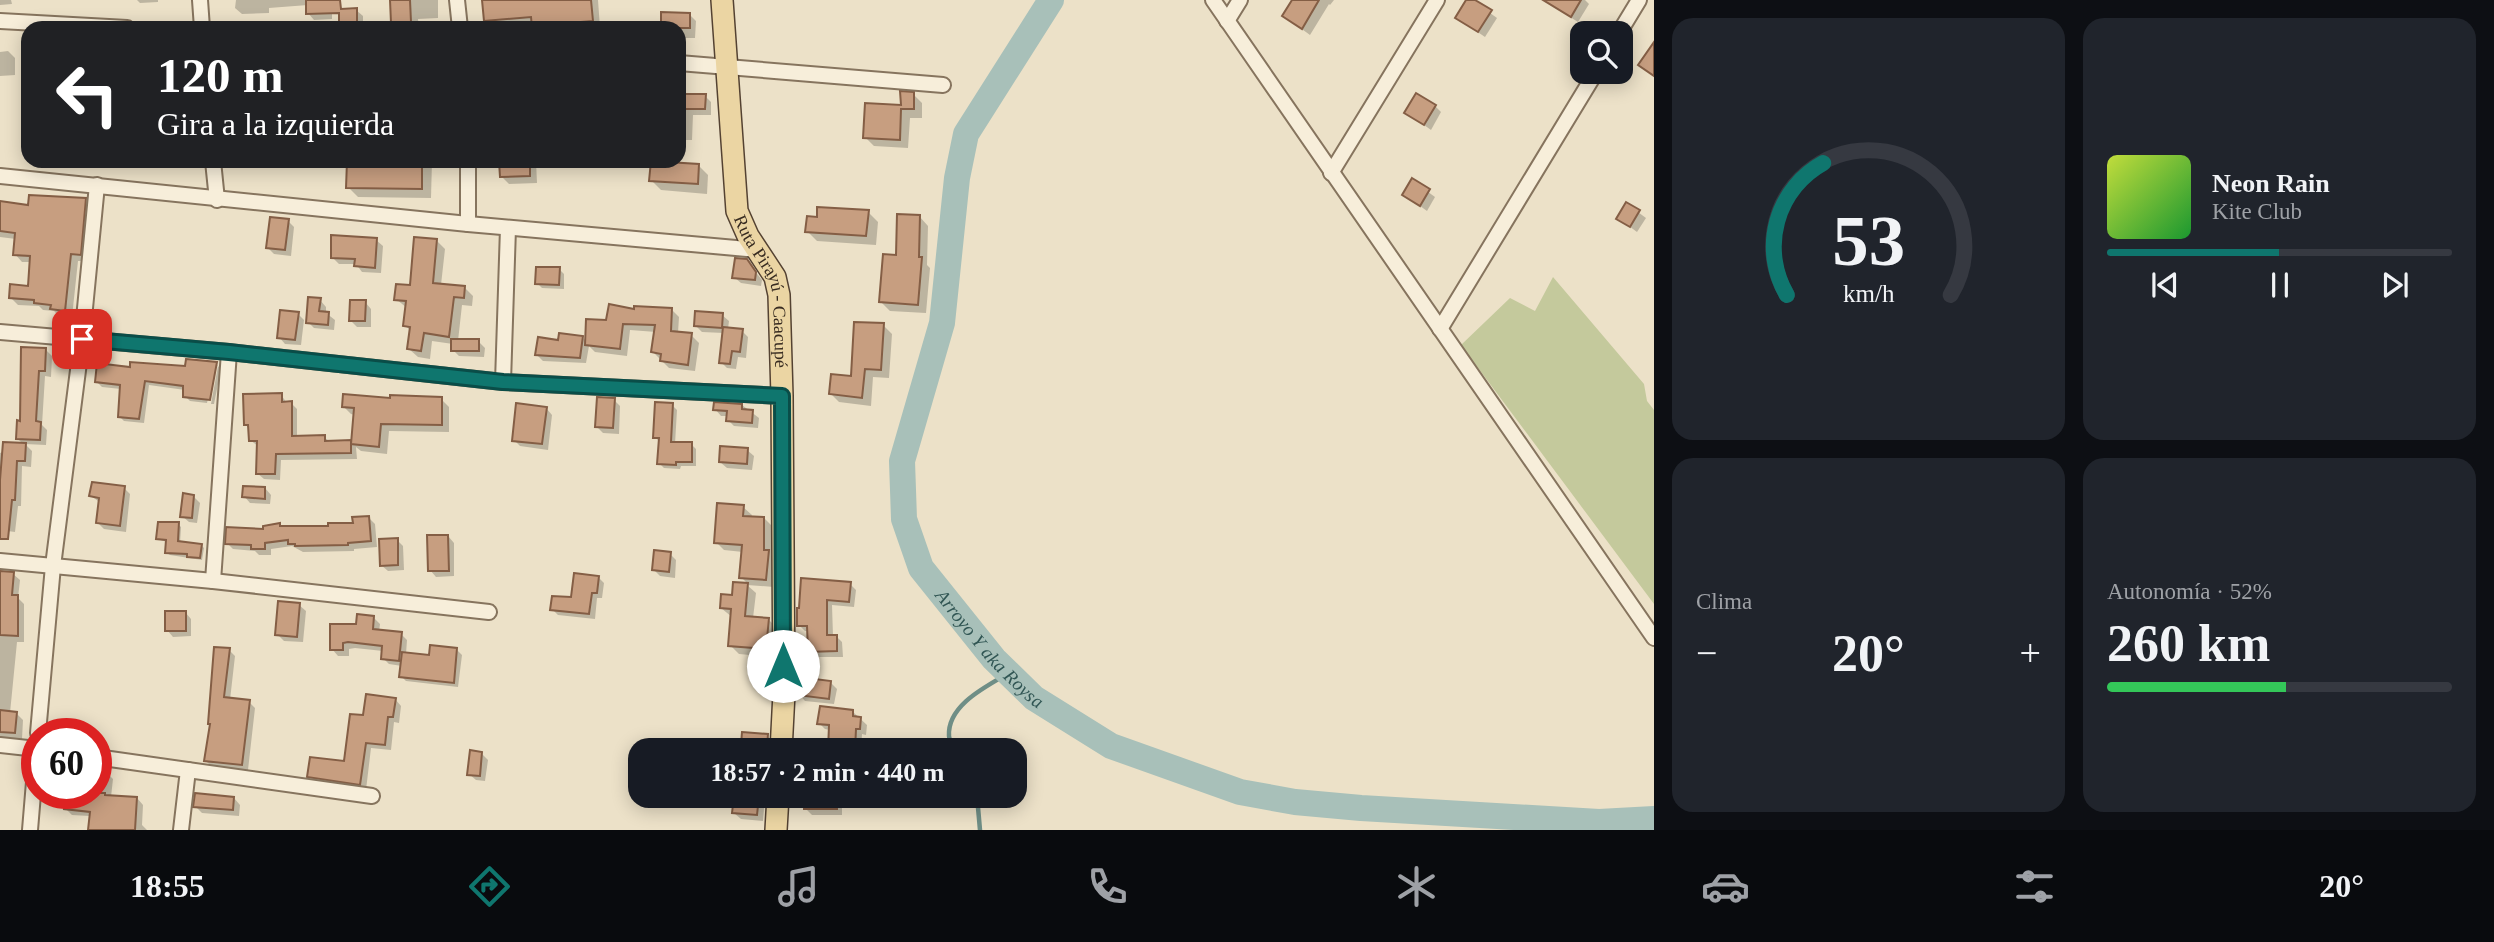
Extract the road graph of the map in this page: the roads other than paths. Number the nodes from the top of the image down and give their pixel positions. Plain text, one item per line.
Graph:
1 (200, 0) edge
2 (457, 0) edge
3 (722, 0) edge
4 (1213, 0) edge
5 (1240, 0) edge
6 (1437, 0) edge
7 (1639, 0) edge
8 (0, 21) edge
9 (202, 21) edge
10 (459, 21) edge
11 (1227, 21) junction
12 (1626, 21) edge
13 (21, 22) edge
14 (686, 64) edge
15 (727, 67) junction
16 (1589, 84) edge
17 (943, 85) dead end
18 (214, 168) edge
19 (468, 168) edge
20 (1331, 173) junction
21 (0, 176) edge
22 (97, 185) junction
23 (217, 200) junction
24 (468, 224) junction
25 (508, 228) junction
26 (758, 250) junction
27 (1440, 329) junction
28 (0, 332) edge
29 (82, 339) junction
30 (229, 352) junction
31 (503, 382) junction
32 (782, 396) junction
33 (0, 561) edge
34 (53, 566) junction
35 (214, 581) junction
36 (489, 612) dead end
37 (1654, 638) edge
38 (39, 718) edge
39 (781, 738) edge
40 (0, 745) edge
41 (21, 747) edge
42 (112, 759) edge
43 (188, 770) junction
44 (372, 796) dead end
45 (777, 808) edge
46 (32, 809) edge
47 (30, 830) edge
48 (181, 830) edge
49 (776, 830) edge

1 - 9 street
2 - 10 street
3 - 15 main road, Ruta Pirayú - Caacupé
4 - 11 street
5 - 11 street
6 - 20 street
7 - 12 street
8 - 13 street
11 - 20 street
14 - 15 street
15 - 17 street
15 - 26 main road, Ruta Pirayú - Caacupé
16 - 27 street
18 - 23 street
19 - 24 street
20 - 27 street
21 - 22 street
22 - 23 street
22 - 29 street
23 - 24 street
24 - 25 street
25 - 26 street
25 - 31 street
26 - 32 main road, Ruta Pirayú - Caacupé
27 - 37 street
28 - 29 street
29 - 30 street
29 - 34 street
30 - 31 street
30 - 35 street
31 - 32 street
32 - 39 main road, Ruta Pirayú - Caacupé
33 - 34 street
34 - 35 street
34 - 38 street
35 - 36 street
40 - 41 street
42 - 43 street
43 - 44 street
43 - 48 street
45 - 49 main road
46 - 47 street

